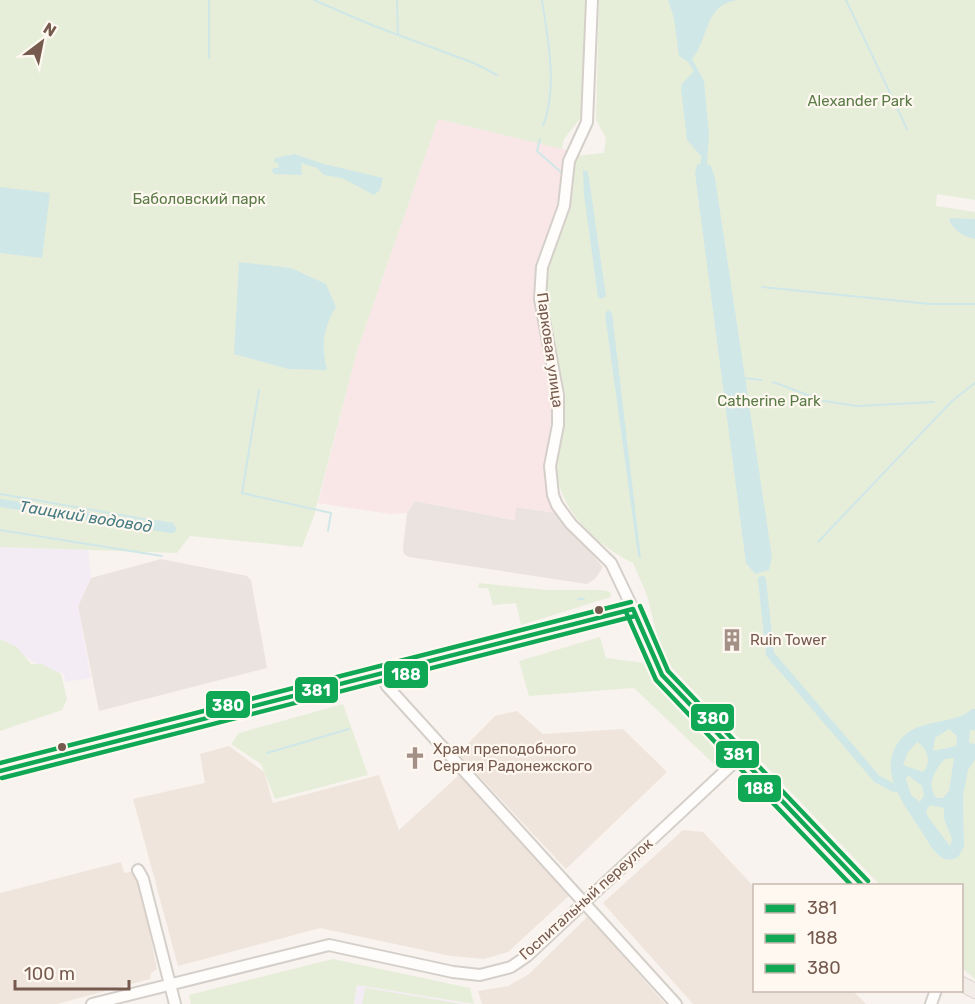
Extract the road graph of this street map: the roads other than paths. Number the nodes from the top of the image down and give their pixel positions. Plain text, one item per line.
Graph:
1 (592, 0) edge
2 (633, 609) junction
3 (381, 674) junction
4 (739, 758) junction
5 (0, 771) edge
6 (138, 870) dead end
7 (862, 884) edge
8 (586, 902) junction
9 (170, 984) junction
10 (92, 1004) edge
11 (176, 1004) edge
12 (676, 1004) edge

1 - 2 street, Парковая улица
2 - 3 main road
2 - 4 main road, Парковая улица
3 - 5 main road
3 - 8 street
4 - 7 main road, Парковая улица
4 - 8 street, Госпитальный переулок
6 - 9 street
8 - 9 street, Госпитальный переулок
8 - 12 street
9 - 10 street, Госпитальный переулок
9 - 11 street

